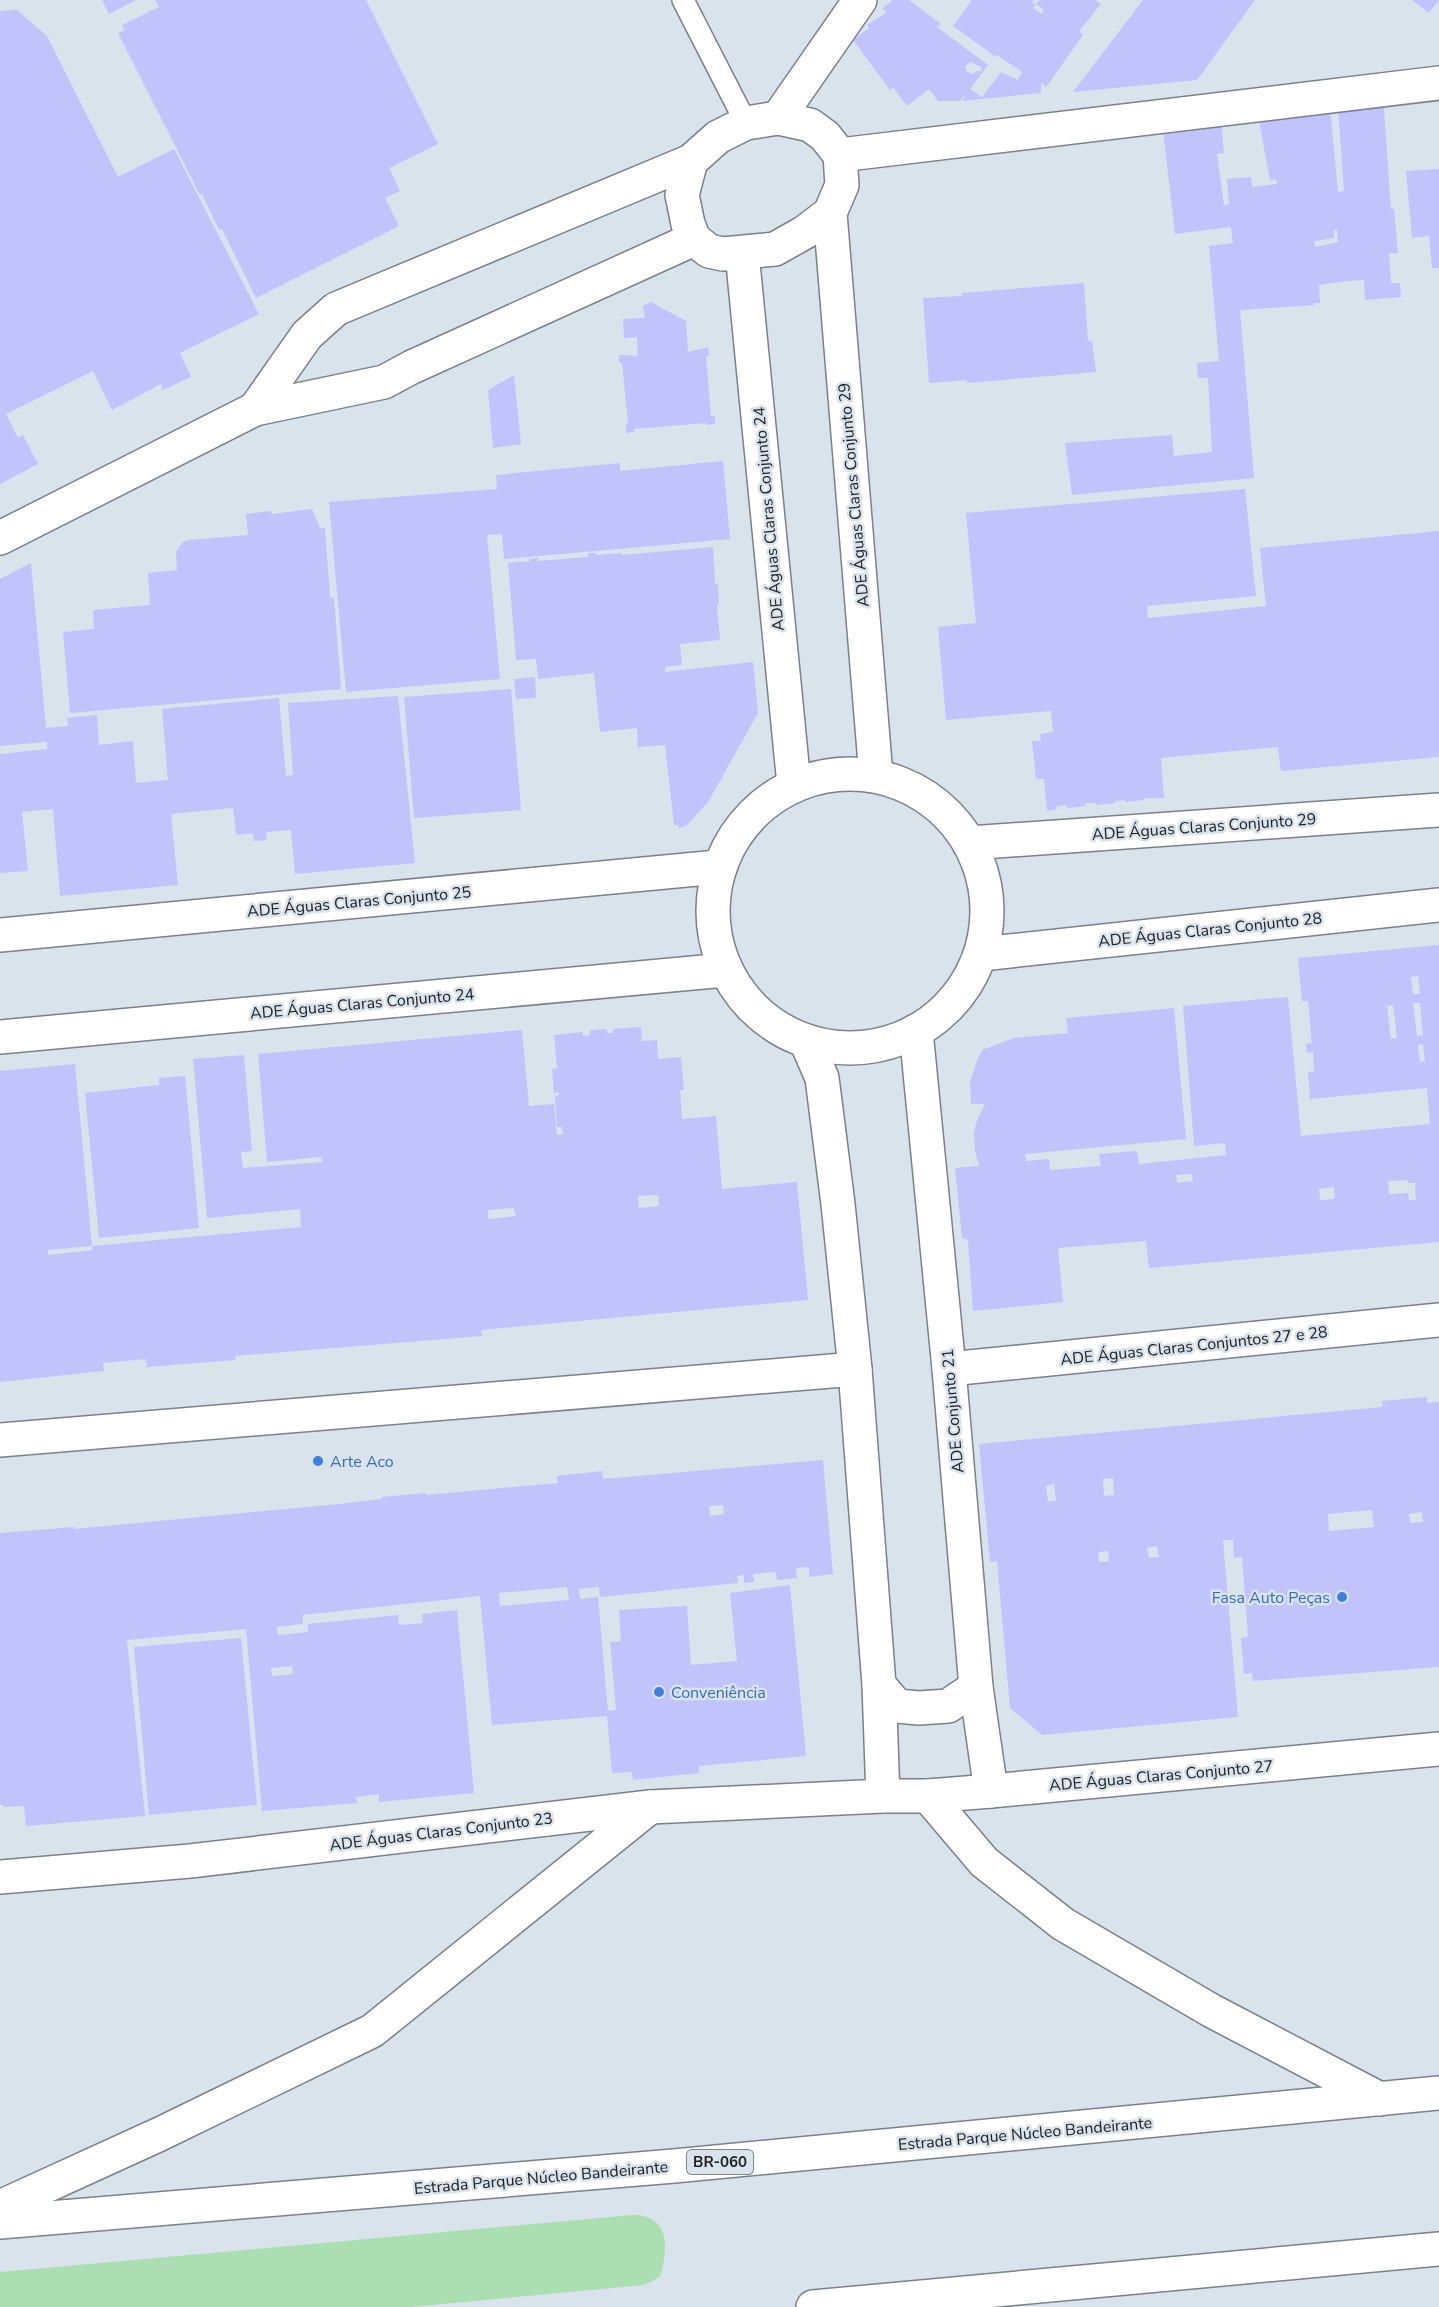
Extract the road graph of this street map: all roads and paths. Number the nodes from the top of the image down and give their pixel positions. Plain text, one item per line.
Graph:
1 (683, 0) edge
2 (855, 3) edge
3 (1439, 83) edge
4 (778, 118) junction
5 (746, 123) junction
6 (840, 155) junction
7 (691, 161) junction
8 (830, 213) junction
9 (694, 239) junction
10 (742, 253) junction
11 (255, 409) junction
12 (0, 538) edge
13 (876, 776) junction
14 (794, 785) junction
15 (1439, 810) edge
16 (969, 843) junction
17 (718, 867) junction
18 (1439, 905) edge
19 (0, 935) edge
20 (981, 954) junction
21 (725, 970) junction
22 (915, 1031) junction
23 (0, 1037) edge
24 (806, 1041) junction
25 (1439, 1320) edge
26 (855, 1369) junction
27 (949, 1369) junction
28 (0, 1440) edge
29 (879, 1685) junction
30 (976, 1687) junction
31 (1439, 1749) edge
32 (991, 1791) junction
33 (883, 1796) junction
34 (927, 1796) junction
35 (650, 1807) junction
36 (0, 1877) edge
37 (1439, 2093) edge
38 (1380, 2098) junction
39 (0, 2206) edge
40 (0, 2222) edge
41 (1439, 2249) edge
42 (813, 2307) edge

1 - 5 lane
2 - 4 main road
3 - 6 main road
4 - 5 main road
4 - 6 main road
5 - 7 main road
6 - 8 main road
7 - 9 main road
7 - 11 main road
8 - 10 main road
8 - 13 main road, ADE Águas Claras Conjunto 29
9 - 10 main road
9 - 11 main road
10 - 14 main road, ADE Águas Claras Conjunto 24
11 - 12 main road
13 - 14 main road
13 - 16 main road
14 - 17 main road
15 - 16 main road, ADE Águas Claras Conjunto 29
16 - 20 main road
17 - 19 main road, ADE Águas Claras Conjunto 25
17 - 21 main road
18 - 20 main road, ADE Águas Claras Conjunto 28
20 - 22 main road
21 - 23 main road, ADE Águas Claras Conjunto 24
21 - 24 main road
22 - 24 main road
22 - 27 main road, ADE Conjunto 21
24 - 26 main road
25 - 27 main road, ADE Águas Claras Conjuntos 27 e 28
26 - 28 main road
26 - 29 main road
27 - 30 main road, ADE Conjunto 21
29 - 30 main road
29 - 33 main road
30 - 32 main road, ADE Conjunto 21
31 - 32 main road, ADE Águas Claras Conjunto 27
32 - 34 main road, ADE Águas Claras Conjunto 27
33 - 34 main road, ADE Águas Claras Conjunto 27
33 - 35 main road, ADE Águas Claras Conjunto 23
34 - 38 main road
35 - 36 main road, ADE Águas Claras Conjunto 23
35 - 39 main road
37 - 38 main road, Estrada Parque Núcleo Bandeirante / BR-060
38 - 40 main road, Estrada Parque Núcleo Bandeirante / BR-060
41 - 42 main road

